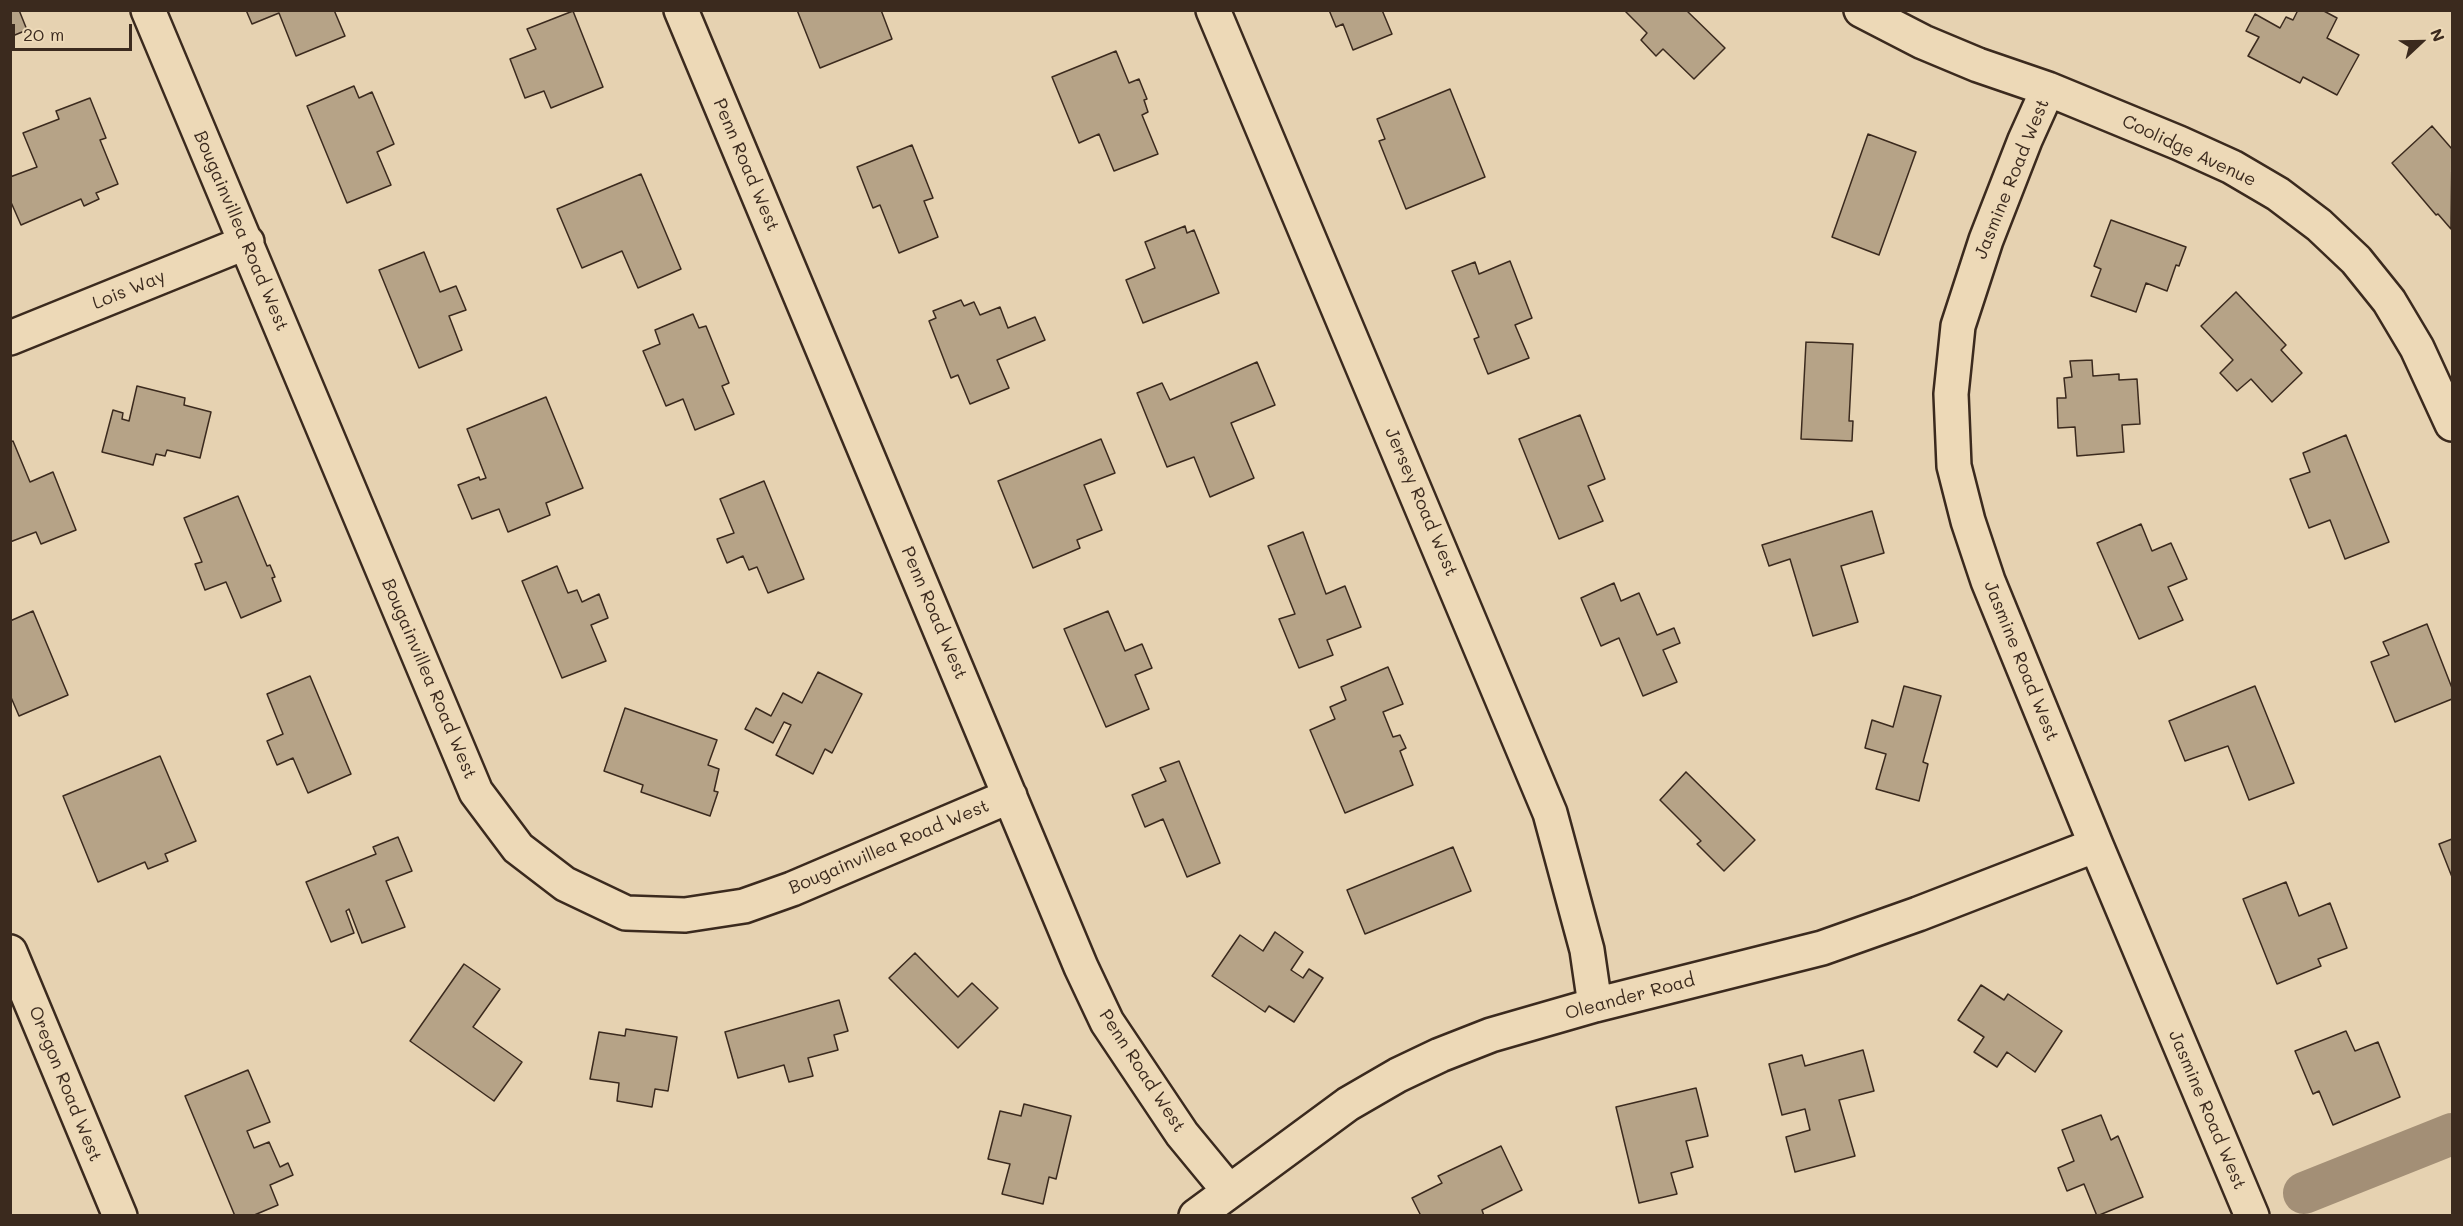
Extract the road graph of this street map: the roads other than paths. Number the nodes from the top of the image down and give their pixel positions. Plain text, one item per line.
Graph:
1 (148, 10) edge
2 (681, 10) edge
3 (1213, 10) edge
4 (1861, 10) edge
5 (2048, 89) junction
6 (247, 242) junction
7 (10, 338) edge
8 (2452, 424) edge
9 (1011, 796) junction
10 (2096, 845) junction
11 (10, 952) edge
12 (1595, 1005) junction
13 (1229, 1191) junction
14 (120, 1215) edge
15 (1197, 1215) edge
16 (2252, 1215) edge

1 - 6 street, Bougainvillea Road West
2 - 9 street, Penn Road West
3 - 12 street, Jersey Road West
4 - 5 street, Coolidge Avenue
5 - 8 street, Coolidge Avenue
5 - 10 street, Jasmine Road West
6 - 7 street, Lois Way
6 - 9 street, Bougainvillea Road West
9 - 13 street, Penn Road West
10 - 12 street, Oleander Road
10 - 16 street, Jasmine Road West
11 - 14 street, Oregon Road West
12 - 13 street, Oleander Road
13 - 15 street, Oleander Road

